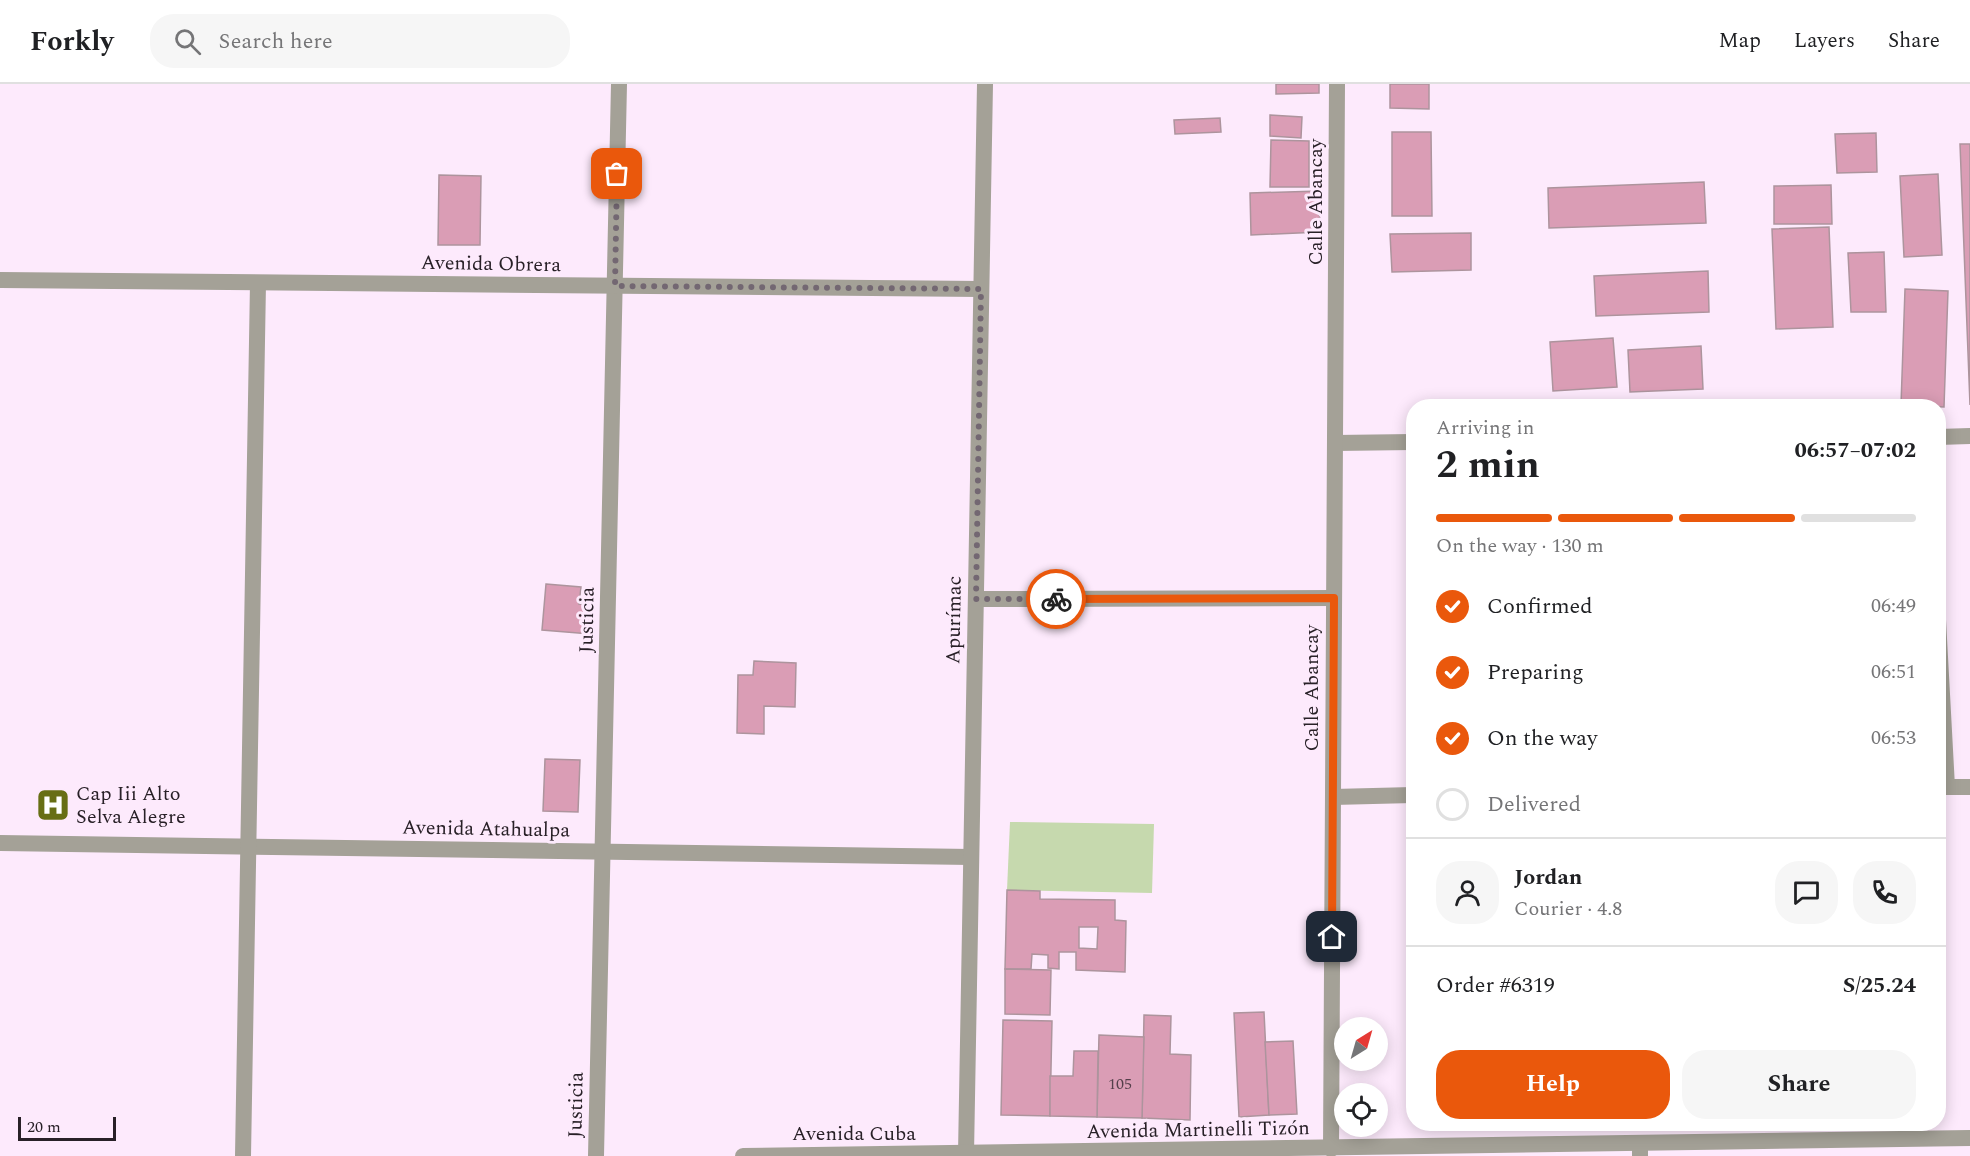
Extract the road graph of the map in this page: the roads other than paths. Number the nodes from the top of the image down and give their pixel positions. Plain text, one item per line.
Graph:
1 (619, 84) edge
2 (985, 84) edge
3 (1338, 84) edge
4 (0, 280) edge
5 (258, 283) junction
6 (615, 286) junction
7 (981, 289) junction
8 (1970, 436) edge
9 (1946, 437) edge
10 (1406, 442) edge
11 (1335, 443) junction
12 (1334, 598) junction
13 (976, 599) junction
14 (1946, 787) edge
15 (1970, 787) edge
16 (1406, 795) edge
17 (1333, 797) junction
18 (0, 843) edge
19 (248, 846) junction
20 (603, 852) junction
21 (971, 857) junction
22 (1970, 1138) edge
23 (1331, 1149) junction
24 (1640, 1150) edge
25 (966, 1155) edge
26 (243, 1156) edge
27 (596, 1156) edge
28 (742, 1156) edge

1 - 6 street, Justicia
2 - 7 street, Apurímac
3 - 11 street, Calle Abancay
4 - 5 street, Avenida Obrera
5 - 6 street, Avenida Obrera
5 - 19 street
6 - 7 street, Avenida Obrera
6 - 20 street, Justicia
7 - 13 street, Apurímac
8 - 9 street
10 - 11 street
11 - 12 street, Calle Abancay
12 - 13 street
12 - 17 street, Calle Abancay
13 - 21 street, Apurímac
14 - 15 street
16 - 17 street
17 - 23 street, Calle Abancay
18 - 19 street, Avenida Atahualpa
19 - 20 street, Avenida Atahualpa
19 - 26 street
20 - 21 street, Avenida Atahualpa
20 - 27 street, Justicia
21 - 25 street, Apurímac
22 - 24 street, Avenida Martinelli Tizón
23 - 24 street, Avenida Martinelli Tizón
23 - 25 street, Avenida Martinelli Tizón
25 - 28 street, Avenida Cuba

